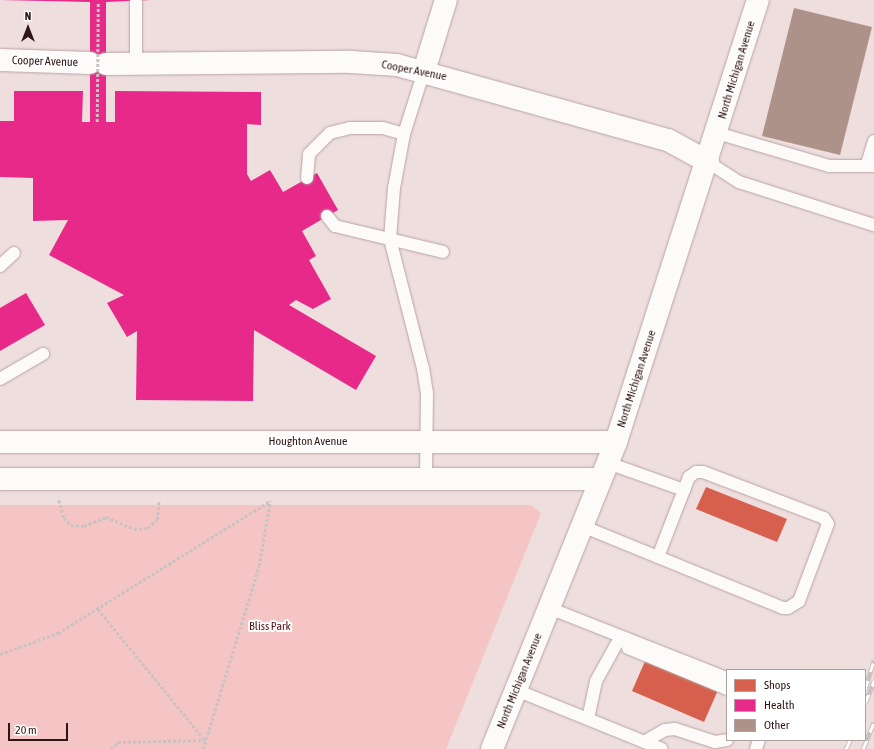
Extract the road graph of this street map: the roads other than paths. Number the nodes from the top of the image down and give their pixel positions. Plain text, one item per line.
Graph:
1 (446, 0) edge
2 (758, 0) edge
3 (136, 2) dead end
4 (0, 60) edge
5 (136, 64) junction
6 (424, 71) junction
7 (717, 133) junction
8 (404, 134) junction
9 (874, 141) edge
10 (708, 162) junction
11 (870, 165) edge
12 (307, 178) dead end
13 (327, 216) dead end
14 (874, 224) edge
15 (390, 239) junction
16 (443, 252) dead end
17 (14, 254) dead end
18 (0, 266) edge
19 (43, 354) dead end
20 (0, 379) edge
21 (0, 442) edge
22 (426, 442) junction
23 (616, 442) junction
24 (605, 471) junction
25 (426, 478) junction
26 (0, 479) edge
27 (684, 490) junction
28 (582, 526) junction
29 (658, 557) junction
30 (549, 608) junction
31 (623, 637) junction
32 (726, 678) edge
33 (726, 689) edge
34 (516, 690) junction
35 (588, 719) junction
36 (726, 740) edge
37 (644, 742) junction
38 (492, 749) edge
39 (662, 749) edge

1 - 6 street
2 - 7 street, North Michigan Avenue
3 - 5 lane
4 - 5 street, Cooper Avenue
5 - 6 street, Cooper Avenue
6 - 8 lane
6 - 10 street, Cooper Avenue
7 - 10 street, North Michigan Avenue
7 - 11 lane
8 - 12 lane
8 - 15 lane
9 - 11 lane
10 - 14 lane
10 - 23 street, North Michigan Avenue
13 - 15 lane
15 - 16 lane
15 - 22 lane
17 - 18 lane
19 - 20 lane
21 - 22 street, Houghton Avenue
22 - 23 street, Houghton Avenue
22 - 25 lane
23 - 24 street, North Michigan Avenue
24 - 25 street
24 - 27 lane
24 - 28 street, North Michigan Avenue
25 - 26 street
27 - 29 lane
27 - 29 lane
28 - 29 lane
28 - 30 street, North Michigan Avenue
30 - 31 lane
30 - 34 street, North Michigan Avenue
31 - 32 lane
31 - 33 lane
31 - 35 lane
34 - 35 lane
34 - 38 street, North Michigan Avenue
35 - 37 lane
36 - 37 lane
37 - 39 lane

